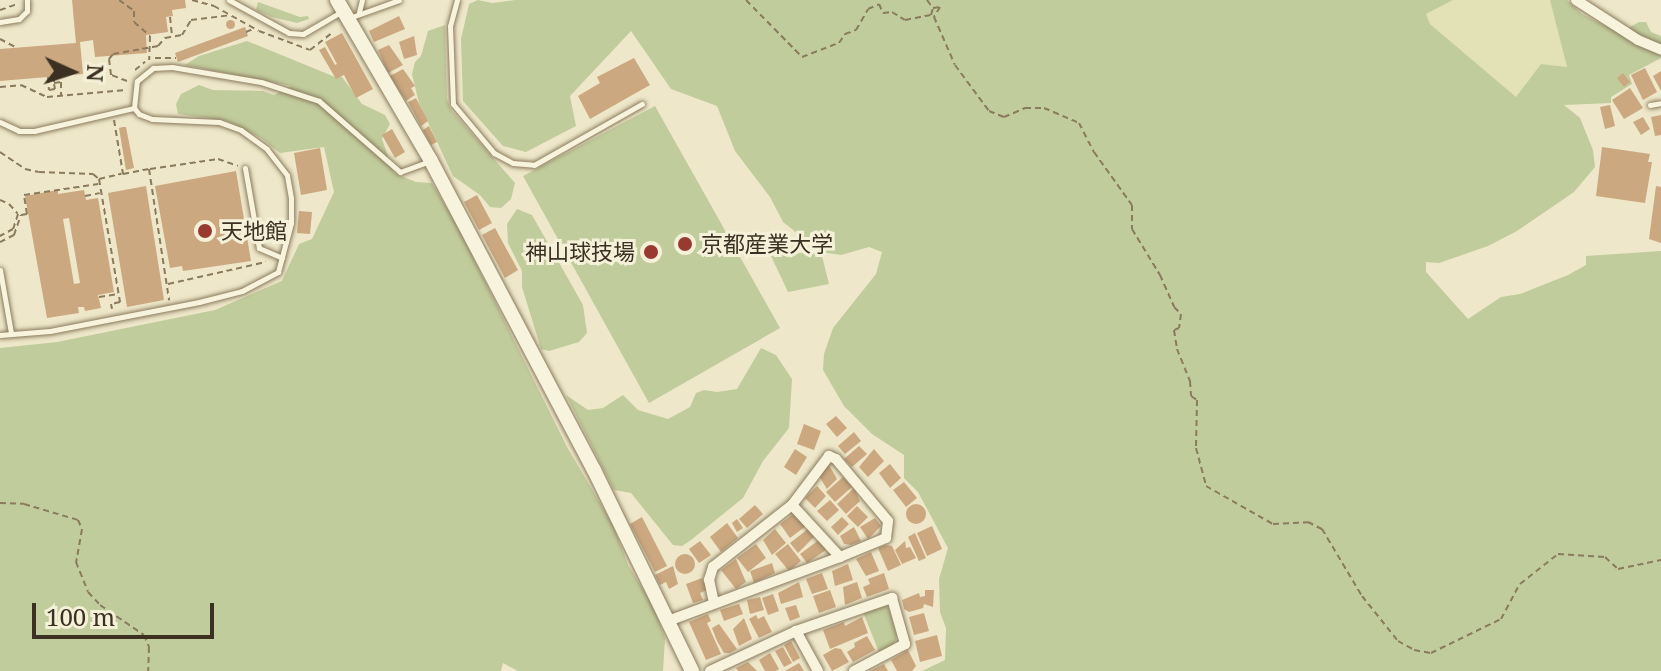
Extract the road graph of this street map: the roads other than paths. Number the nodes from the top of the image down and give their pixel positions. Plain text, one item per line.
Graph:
1 (27, 0) edge
2 (229, 0) edge
3 (362, 0) edge
4 (399, 0) edge
5 (457, 0) edge
6 (1576, 0) edge
7 (347, 10) edge
8 (0, 22) edge
9 (1661, 50) edge
10 (1661, 103) edge
11 (642, 104) dead end
12 (1650, 105) dead end
13 (134, 108) junction
14 (0, 122) edge
15 (431, 161) junction
16 (245, 168) road end
17 (282, 258) junction
18 (0, 270) edge
19 (11, 333) junction
20 (0, 335) edge
21 (792, 505) junction
22 (840, 557) junction
23 (714, 603) junction
24 (668, 621) junction
25 (796, 631) junction
26 (692, 671) edge
27 (710, 671) edge
28 (818, 671) edge
29 (854, 671) edge

1 - 8 lane
2 - 7 lane
3 - 7 lane
4 - 7 lane
5 - 11 lane
6 - 9 street
7 - 15 street
10 - 12 lane
13 - 14 lane
13 - 15 lane
13 - 17 lane
15 - 24 street
16 - 17 lane
17 - 19 lane
18 - 19 lane
19 - 20 lane
21 - 22 street
21 - 22 street
21 - 23 street
22 - 23 street
23 - 24 street
24 - 26 street
25 - 27 street
25 - 28 street
25 - 29 street

